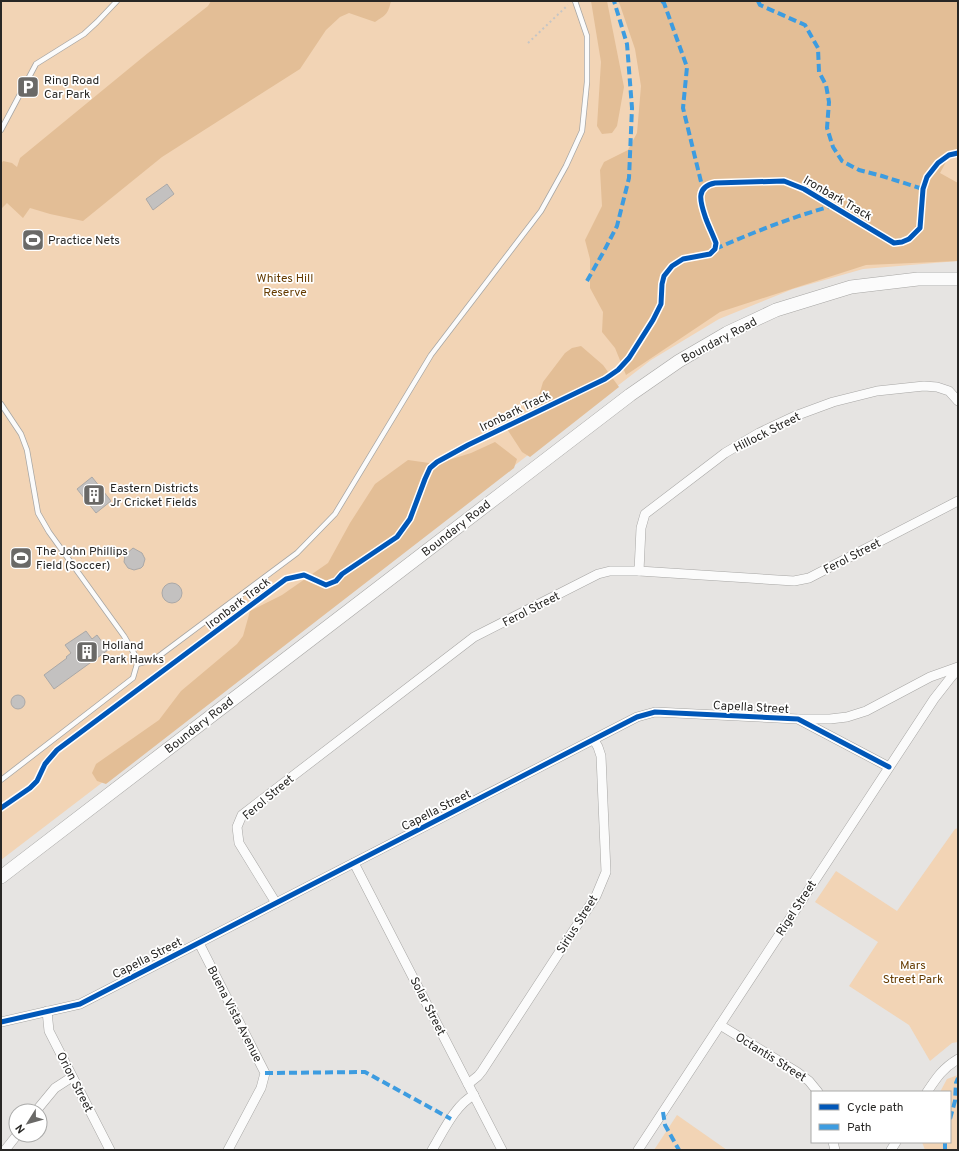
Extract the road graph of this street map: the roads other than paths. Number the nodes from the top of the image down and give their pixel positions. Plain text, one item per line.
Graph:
1 (117, 1) edge
2 (573, 1) edge
3 (1, 130) edge
4 (958, 279) edge
5 (958, 401) edge
6 (1, 404) edge
7 (958, 501) edge
8 (639, 571) junction
9 (137, 664) junction
10 (958, 669) edge
11 (798, 719) junction
12 (594, 740) junction
13 (889, 767) junction
14 (1, 780) edge
15 (354, 863) junction
16 (1, 877) edge
17 (276, 903) junction
18 (199, 943) junction
19 (47, 1011) junction
20 (1, 1022) edge
21 (720, 1025) junction
22 (958, 1058) edge
23 (72, 1077) junction
24 (468, 1084) junction
25 (817, 1091) edge
26 (928, 1091) edge
27 (474, 1095) junction
28 (43, 1103) edge
29 (110, 1150) edge
30 (228, 1150) edge
31 (432, 1150) edge
32 (502, 1150) edge
33 (638, 1150) edge

1 - 3 lane
2 - 9 lane
4 - 16 main road, Boundary Road
5 - 8 street, Hillock Street
6 - 9 lane
7 - 8 street, Ferol Street
8 - 17 street, Ferol Street
9 - 14 lane
10 - 11 street, Capella Street
10 - 13 street, Rigel Street
11 - 12 street, Capella Street
11 - 13 street, Capella Street
12 - 15 street, Capella Street
12 - 24 street, Sirius Street
13 - 21 street, Rigel Street
15 - 17 street, Capella Street
15 - 24 street, Solar Street
17 - 18 street, Capella Street
18 - 19 street, Capella Street
18 - 30 street, Buena Vista Avenue
19 - 20 street, Capella Street
19 - 23 street, Orion Street
21 - 25 street, Octantis Street
21 - 33 street, Rigel Street
22 - 26 street
23 - 28 street
23 - 29 street, Orion Street
24 - 27 street, Solar Street
27 - 31 street
27 - 32 street, Solar Street

